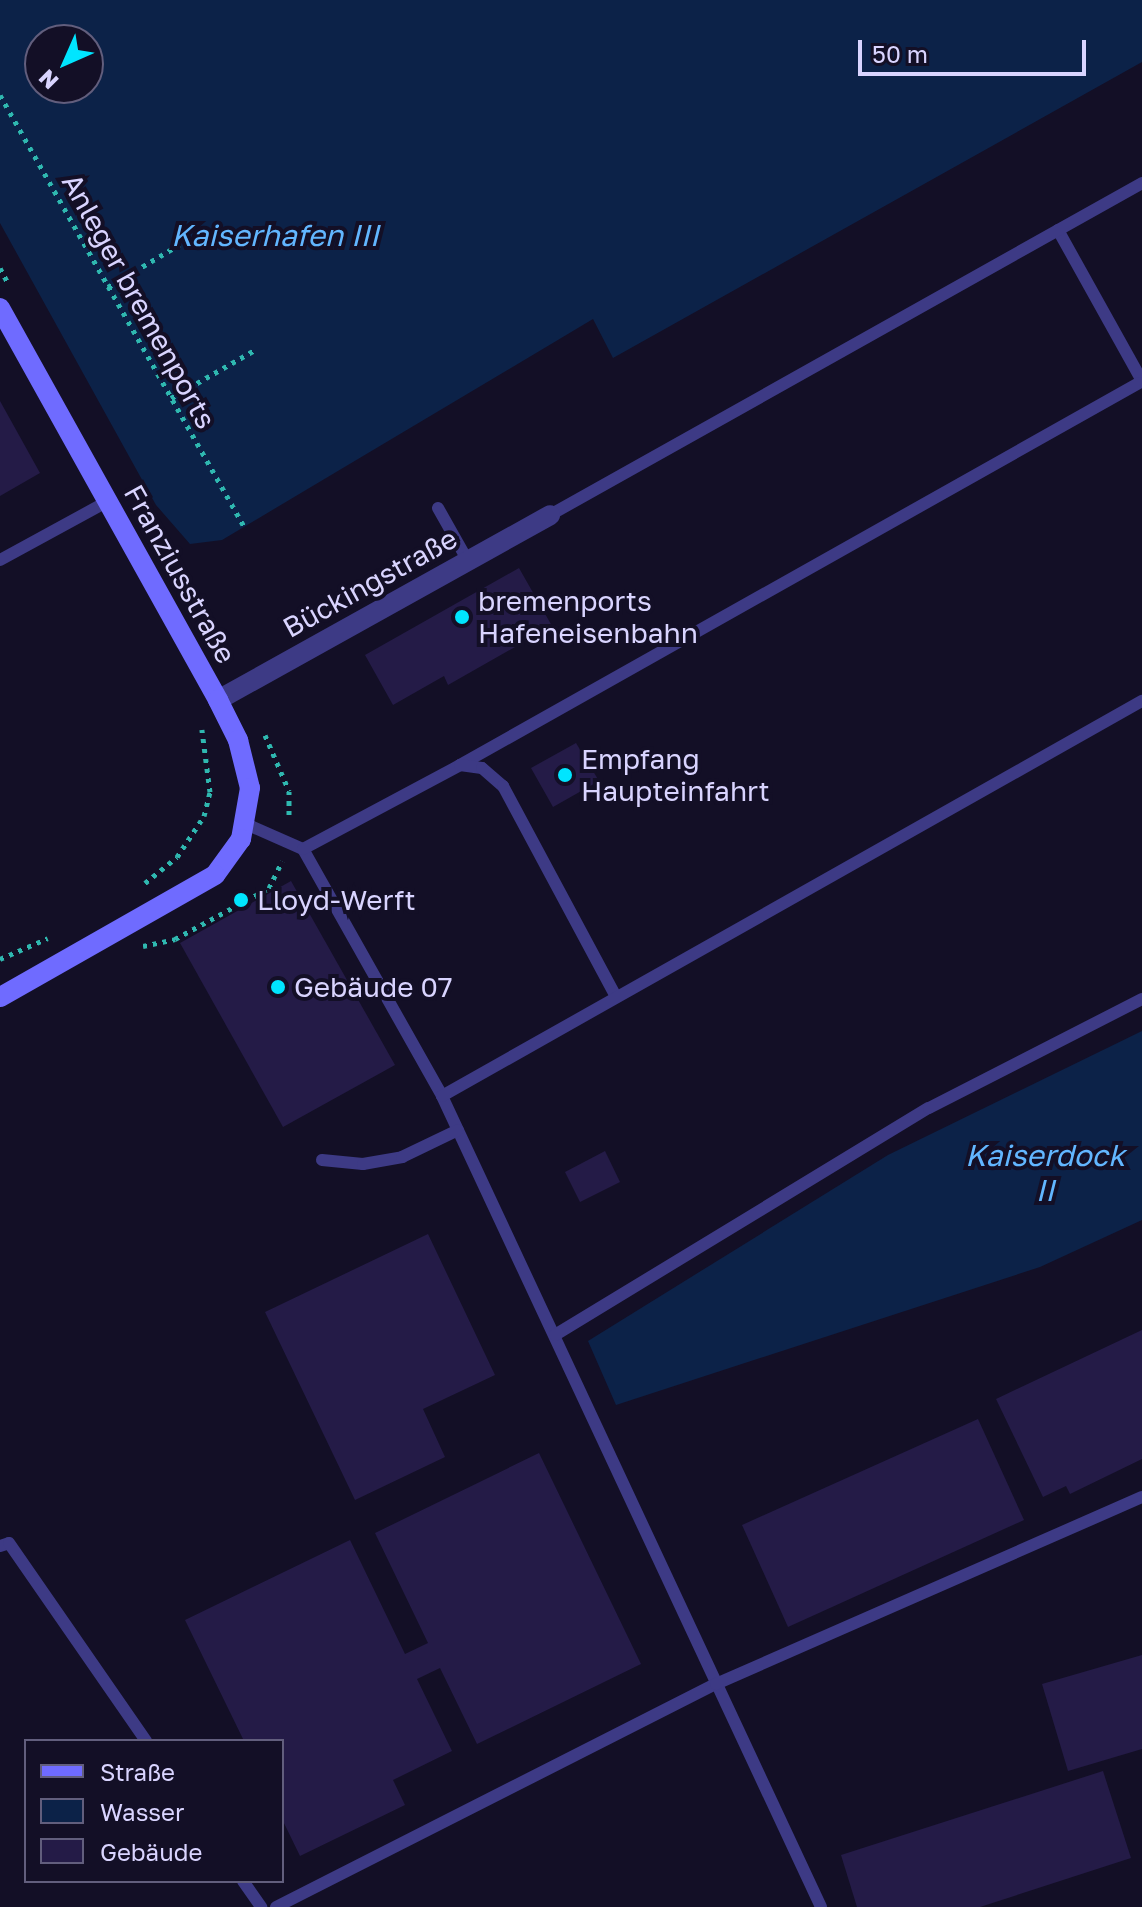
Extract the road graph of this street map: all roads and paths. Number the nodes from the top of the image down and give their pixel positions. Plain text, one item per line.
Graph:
1 (0, 95) edge
2 (1142, 183) edge
3 (1058, 230) junction
4 (189, 239) dead end
5 (108, 287) junction
6 (0, 308) edge
7 (253, 351) dead end
8 (1140, 382) edge
9 (171, 398) junction
10 (108, 501) junction
11 (438, 508) dead end
12 (550, 515) joint
13 (244, 527) dead end
14 (0, 560) edge
15 (468, 561) junction
16 (218, 700) junction
17 (1142, 701) edge
18 (198, 716) dead end
19 (460, 765) junction
20 (246, 824) junction
21 (303, 849) junction
22 (139, 887) dead end
23 (58, 935) dead end
24 (0, 959) edge
25 (0, 997) edge
26 (616, 997) junction
27 (1142, 999) edge
28 (442, 1096) junction
29 (458, 1130) junction
30 (322, 1160) dead end
31 (555, 1335) junction
32 (1142, 1497) edge
33 (0, 1546) edge
34 (716, 1684) junction
35 (145, 1739) edge
36 (244, 1883) edge
37 (261, 1907) edge
38 (276, 1907) edge
39 (821, 1907) edge

1 - 5 path, Anleger bremenports
2 - 3 lane
3 - 8 lane
3 - 12 lane
4 - 5 path
5 - 9 path, Anleger bremenports
6 - 10 main road, Franziusstraße
7 - 9 path
8 - 19 lane
9 - 13 path, Anleger bremenports
10 - 14 lane
10 - 16 main road, Franziusstraße
11 - 15 lane
12 - 15 street, Bückingstraße
15 - 16 street, Bückingstraße
16 - 20 main road, Franziusstraße
17 - 26 lane
18 - 22 path
19 - 21 lane
19 - 26 lane
20 - 21 lane
20 - 25 main road, Franziusstraße
21 - 28 lane
23 - 24 path
26 - 28 lane
27 - 31 lane
28 - 29 lane
29 - 30 lane
29 - 31 lane
31 - 34 lane
32 - 34 lane
33 - 35 lane
34 - 38 lane
34 - 39 lane
36 - 37 lane

